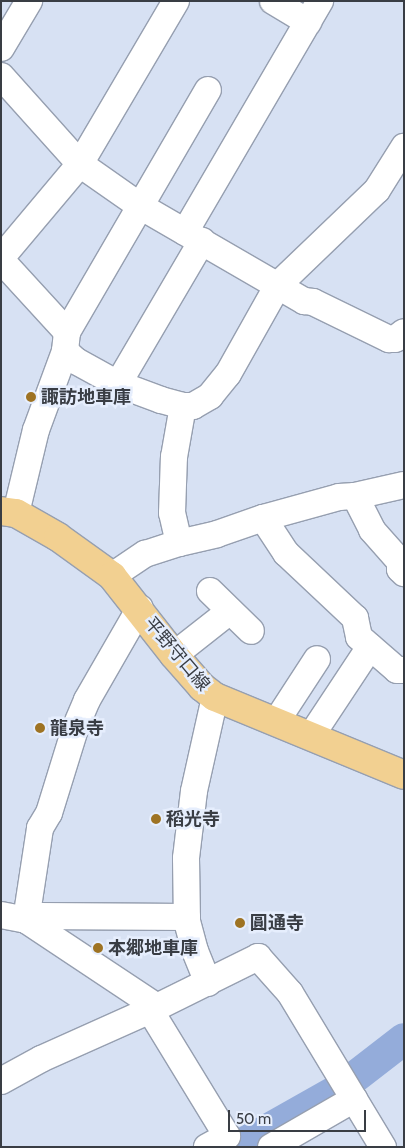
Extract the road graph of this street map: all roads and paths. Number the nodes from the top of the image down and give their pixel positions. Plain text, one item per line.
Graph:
1 (29, 1) edge
2 (176, 1) edge
3 (273, 1) edge
4 (314, 12) edge
5 (1, 48) edge
6 (1, 76) edge
7 (208, 90) dead end
8 (401, 157) edge
9 (80, 164) junction
10 (140, 206) junction
11 (194, 236) junction
12 (1, 259) edge
13 (278, 285) junction
14 (404, 332) edge
15 (66, 342) junction
16 (118, 384) junction
17 (183, 406) junction
18 (404, 485) edge
19 (354, 496) junction
20 (8, 512) edge
21 (263, 518) junction
22 (179, 543) junction
23 (404, 573) edge
24 (112, 576) junction
25 (210, 591) dead end
26 (140, 608) junction
27 (230, 611) junction
28 (251, 631) dead end
29 (370, 647) junction
30 (174, 655) junction
31 (317, 659) dead end
32 (404, 670) edge
33 (215, 697) junction
34 (276, 722) junction
35 (311, 736) junction
36 (404, 775) edge
37 (187, 917) junction
38 (14, 918) edge
39 (208, 983) junction
40 (154, 1009) junction
41 (1, 1081) edge
42 (349, 1089) junction
43 (207, 1147) edge
44 (271, 1147) edge
45 (383, 1147) edge

1 - 5 street
2 - 9 street
3 - 4 street
4 - 11 street
6 - 9 street
7 - 10 street
8 - 13 street
9 - 10 street
9 - 12 street
10 - 11 street
10 - 15 street
11 - 13 street
11 - 16 street
12 - 15 street
13 - 14 street
13 - 17 street
15 - 16 street
15 - 20 street
16 - 17 street
17 - 22 street
18 - 19 street
19 - 21 street
19 - 23 street
20 - 24 main road, 平野守口線
21 - 22 street
21 - 29 street
22 - 24 street
24 - 26 main road, 平野守口線
25 - 27 street
26 - 30 main road, 平野守口線
26 - 38 street
27 - 28 street
27 - 30 street
29 - 32 street
29 - 35 street
30 - 33 main road, 平野守口線
31 - 34 street
33 - 34 main road, 平野守口線
33 - 37 street
34 - 35 main road, 平野守口線
35 - 36 main road, 平野守口線
37 - 38 street
37 - 39 street
38 - 40 street
39 - 40 street
39 - 42 street
40 - 41 street
40 - 43 street
42 - 44 street
42 - 45 street

